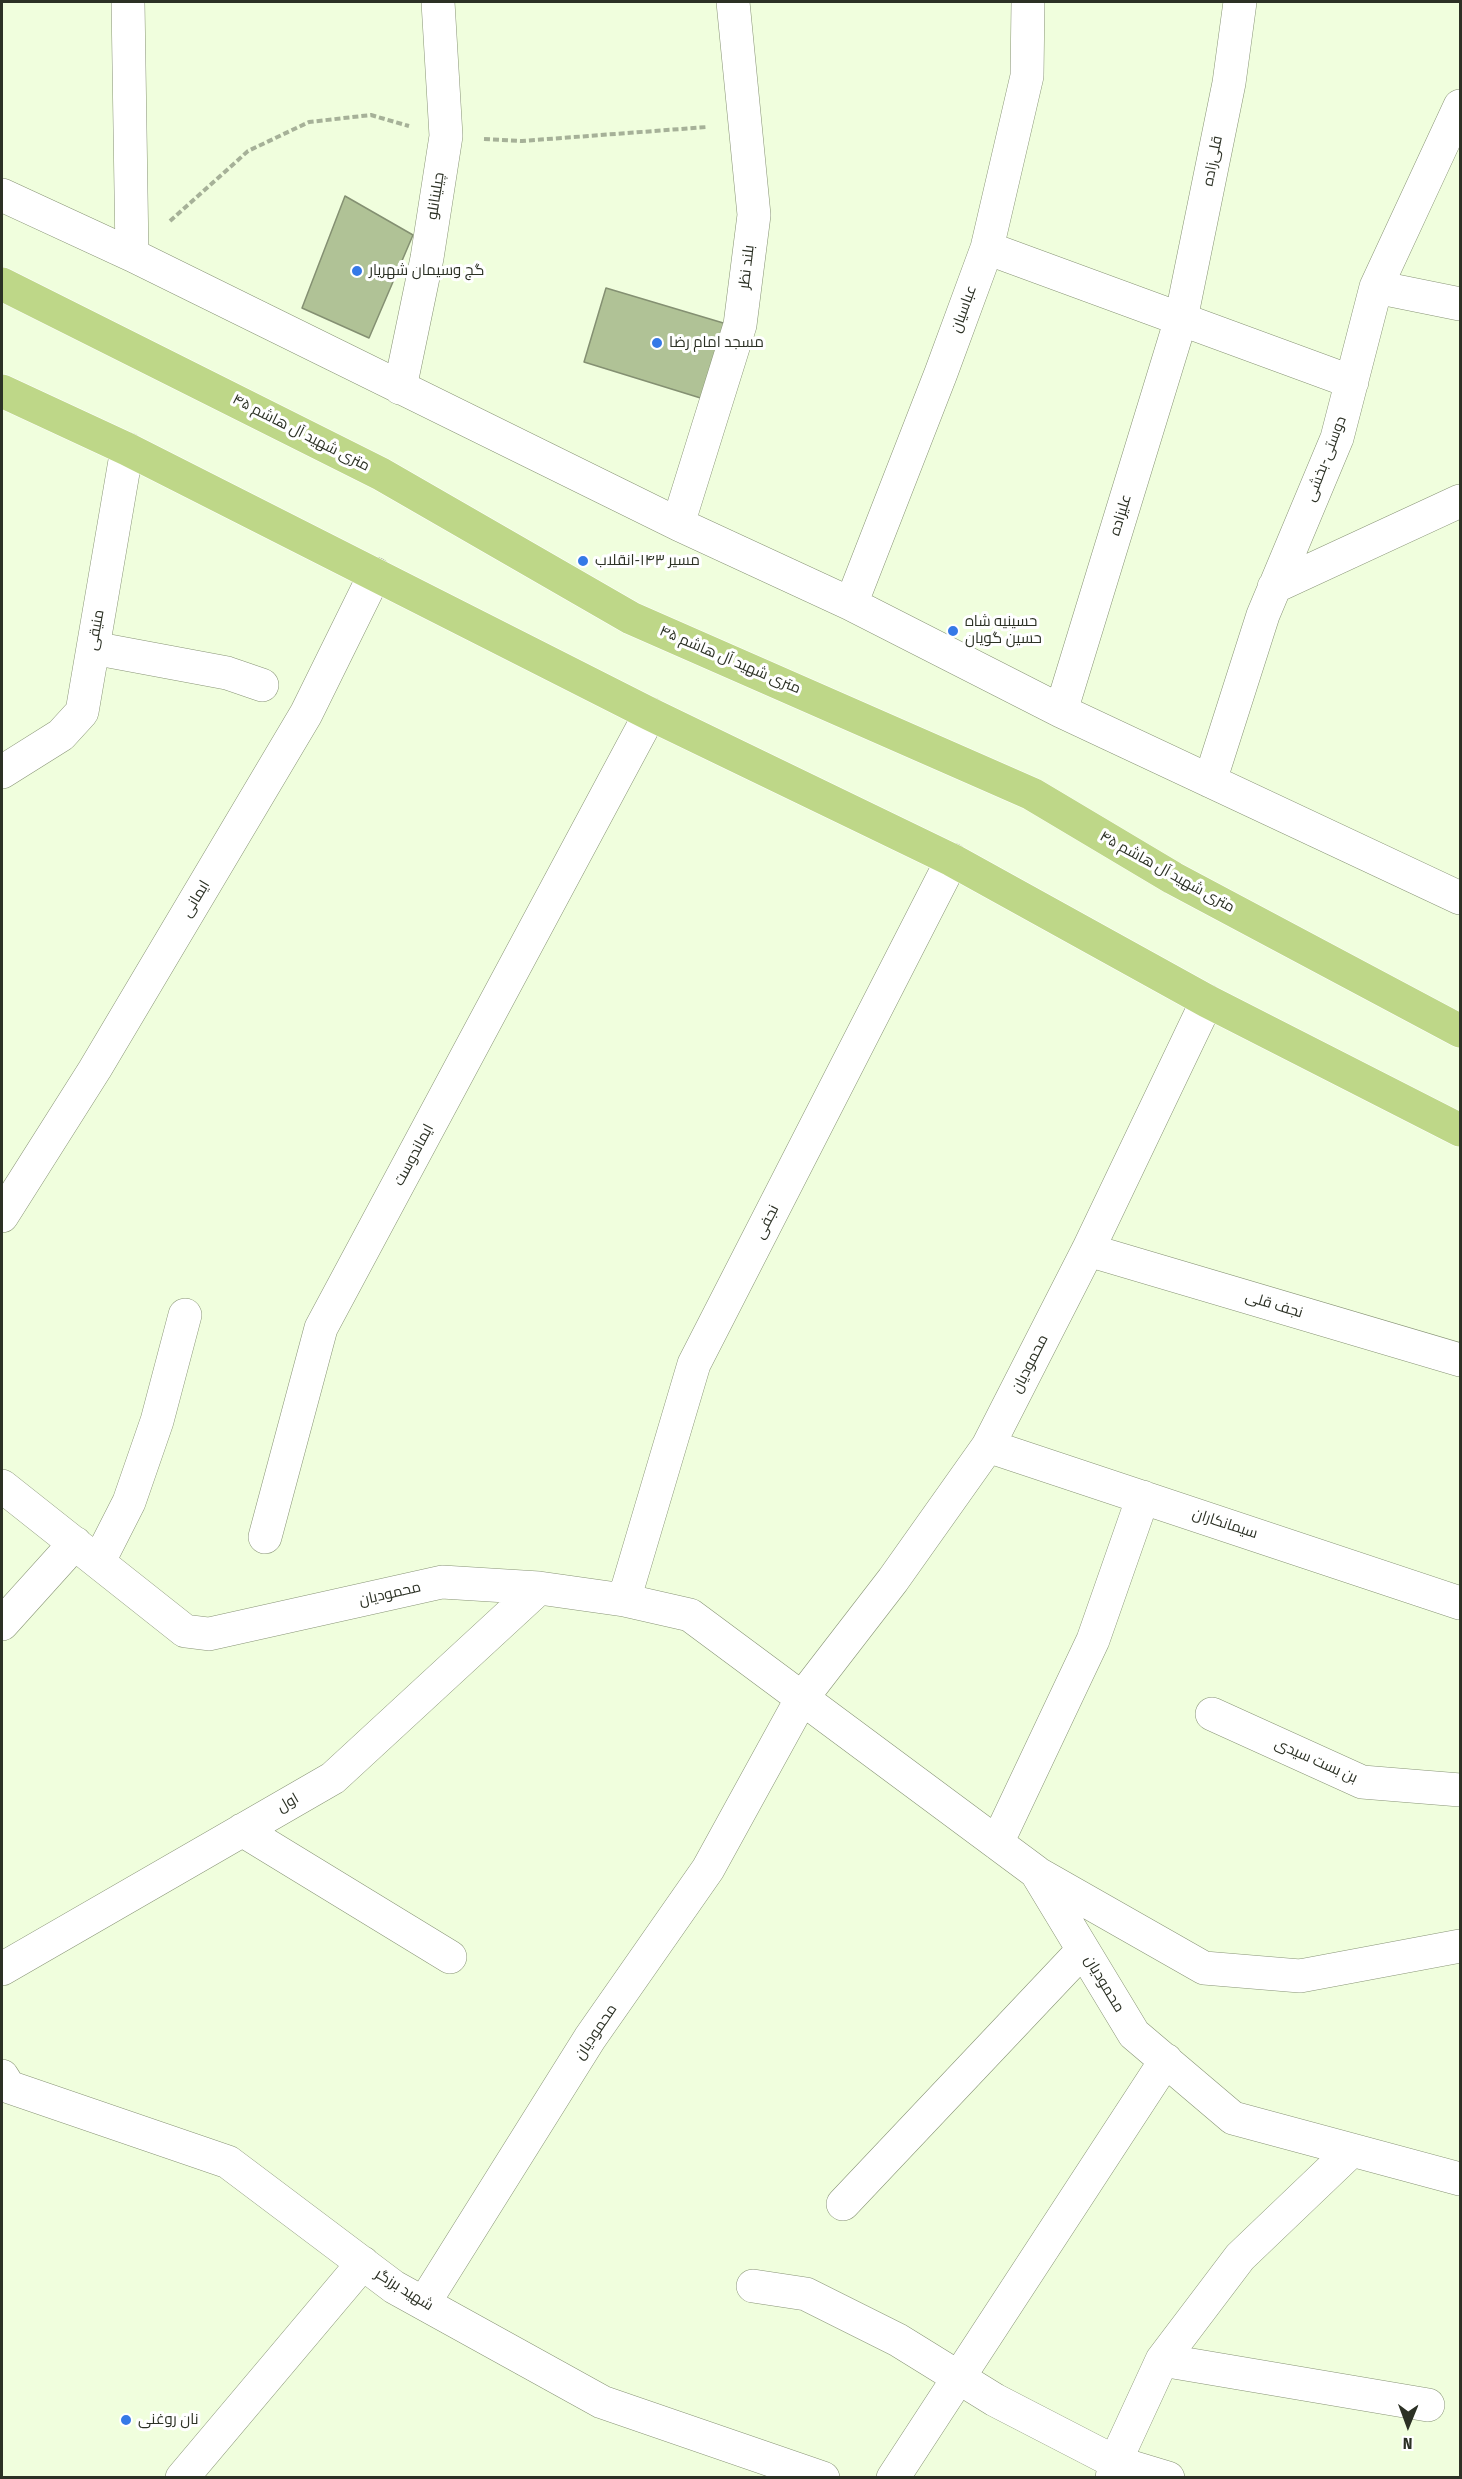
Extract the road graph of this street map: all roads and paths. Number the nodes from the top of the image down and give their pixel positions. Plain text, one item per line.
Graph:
1 (128, 2) edge
2 (438, 2) edge
3 (733, 2) edge
4 (1028, 2) edge
5 (1240, 2) edge
6 (1461, 106) edge
7 (2, 195) edge
8 (987, 248) junction
9 (132, 255) junction
10 (2, 284) edge
11 (1376, 287) junction
12 (1461, 304) edge
13 (1181, 319) junction
14 (1352, 382) junction
15 (400, 388) junction
16 (2, 391) edge
17 (127, 449) junction
18 (1461, 501) edge
19 (678, 524) junction
20 (375, 574) junction
21 (1274, 587) junction
22 (850, 604) junction
23 (93, 648) junction
24 (262, 685) dead end
25 (1061, 711) junction
26 (650, 714) junction
27 (2, 772) edge
28 (1210, 781) junction
29 (952, 860) junction
30 (1461, 898) edge
31 (1207, 1000) junction
32 (1461, 1031) edge
33 (1461, 1130) edge
34 (2, 1216) edge
35 (1088, 1250) junction
36 (186, 1316) dead end
37 (1461, 1360) edge
38 (988, 1446) junction
39 (2, 1486) edge
40 (1143, 1497) junction
41 (265, 1537) dead end
42 (87, 1552) junction
43 (539, 1588) junction
44 (624, 1600) junction
45 (1461, 1603) edge
46 (2, 1624) edge
47 (802, 1698) junction
48 (1212, 1714) dead end
49 (1461, 1790) edge
50 (242, 1830) junction
51 (997, 1844) junction
52 (1036, 1872) junction
53 (1461, 1946) edge
54 (1083, 1950) junction
55 (450, 1957) dead end
56 (2, 1969) edge
57 (1166, 2060) junction
58 (4, 2088) edge
59 (1352, 2150) junction
60 (1461, 2179) edge
61 (843, 2204) dead end
62 (363, 2263) junction
63 (753, 2286) dead end
64 (424, 2303) junction
65 (1161, 2360) junction
66 (958, 2377) junction
67 (1428, 2405) dead end
68 (1114, 2470) edge
69 (182, 2478) edge
70 (823, 2478) edge
71 (893, 2478) edge
72 (1168, 2478) edge

1 - 9 street
2 - 15 street, چیلینانلو
3 - 19 street, بلند نظر
4 - 8 street, عباسیان
5 - 13 street, قلی‌زاده
6 - 11 street, دوستی-بخشی
7 - 9 street
8 - 13 street
8 - 22 street, عباسیان
9 - 15 street
10 - 32 main road, ۴۵ متری شهید آل هاشم
11 - 12 street
11 - 14 street, دوستی-بخشی
13 - 14 street
13 - 25 street, علیزاده
14 - 21 street, دوستی-بخشی
15 - 19 street
16 - 17 main road
17 - 20 main road
17 - 23 street, منیقی
18 - 21 street
19 - 22 street
20 - 26 main road
20 - 34 street, ایمانی
21 - 28 street, دوستی-بخشی
22 - 25 street
23 - 24 street
23 - 27 street, منیقی
25 - 28 street
26 - 29 main road
26 - 41 street, ایماندوست
28 - 30 street
29 - 31 main road
29 - 44 street, نجفی
31 - 33 main road
31 - 35 street, محمودیان
35 - 37 street, نجف قلی
35 - 38 street, محمودیان
36 - 42 street
38 - 40 street, سیمانکاران
38 - 47 street, محمودیان
39 - 42 street, محمودیان
40 - 45 street, سیمانکاران
40 - 51 street
42 - 43 street, محمودیان
42 - 46 street
43 - 44 street, محمودیان
43 - 50 street, اول
44 - 47 street, محمودیان
47 - 51 street, محمودیان
47 - 64 street, محمودیان
48 - 49 street, بن بست سیدی
50 - 55 street
50 - 56 street, اول
51 - 52 street, محمودیان
52 - 53 street
52 - 54 street, محمودیان
54 - 57 street, محمودیان
54 - 61 street
57 - 59 street, محمودیان
57 - 66 street
58 - 62 street, شهید برزگر
59 - 60 street, محمودیان
59 - 65 street
62 - 64 street, شهید برزگر
62 - 69 street
63 - 66 street
64 - 70 street, شهید برزگر
65 - 67 street
65 - 68 street
66 - 68 street
66 - 71 street
68 - 72 street

